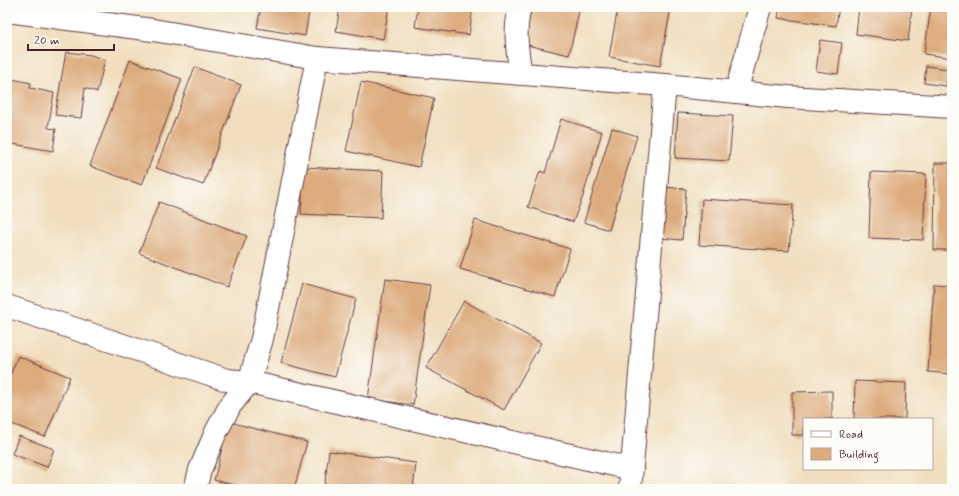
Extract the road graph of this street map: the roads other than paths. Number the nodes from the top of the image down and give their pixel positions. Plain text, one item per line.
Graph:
1 (520, 7) edge
2 (760, 7) edge
3 (7, 11) edge
4 (317, 58) junction
5 (521, 74) junction
6 (665, 85) junction
7 (736, 92) junction
8 (952, 107) edge
9 (7, 306) edge
10 (249, 382) junction
11 (631, 479) edge
12 (195, 489) edge

1 - 5 street
2 - 7 street
3 - 4 street
4 - 5 street
4 - 10 street
5 - 6 street
6 - 7 street
6 - 11 street
7 - 8 street
9 - 10 street
10 - 11 street
10 - 12 street

